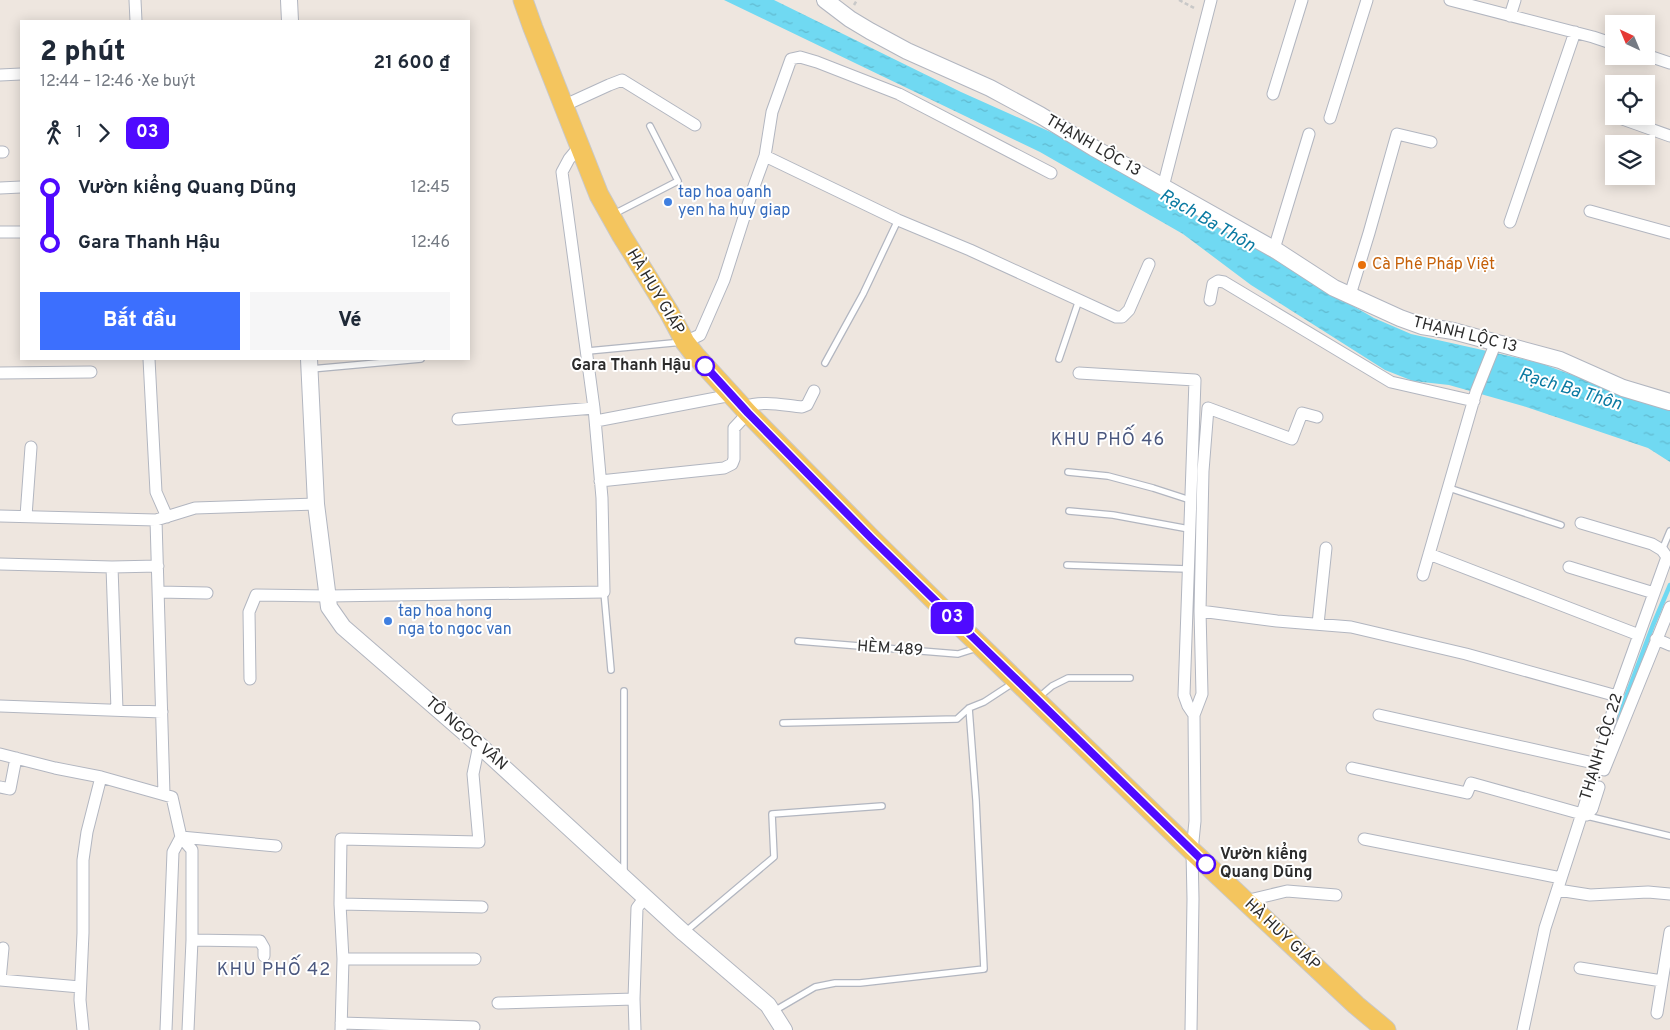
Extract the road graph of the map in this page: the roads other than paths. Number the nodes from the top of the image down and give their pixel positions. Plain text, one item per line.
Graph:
1 (135, 0) edge
2 (289, 0) edge
3 (524, 0) edge
4 (825, 0) edge
5 (1211, 0) edge
6 (1302, 0) edge
7 (1367, 0) edge
8 (1450, 0) edge
9 (1515, 0) edge
10 (1510, 16) junction
11 (136, 20) edge
12 (290, 20) edge
13 (1575, 32) junction
14 (1605, 41) edge
15 (1655, 58) edge
16 (1670, 63) edge
17 (20, 74) edge
18 (0, 75) edge
19 (1273, 94) dead end
20 (563, 106) junction
21 (1330, 118) dead end
22 (695, 125) dead end
23 (1639, 125) edge
24 (650, 126) dead end
25 (1309, 134) dead end
26 (1670, 136) edge
27 (1431, 142) dead end
28 (579, 147) junction
29 (765, 156) junction
30 (1050, 173) dead end
31 (1163, 187) junction
32 (0, 188) edge
33 (20, 188) edge
34 (1590, 211) dead end
35 (610, 216) junction
36 (898, 220) junction
37 (1510, 222) dead end
38 (0, 232) edge
39 (20, 232) edge
40 (1670, 233) edge
41 (1274, 249) junction
42 (1149, 264) dead end
43 (1350, 295) junction
44 (1079, 300) junction
45 (1210, 300) dead end
46 (685, 342) junction
47 (1495, 345) junction
48 (588, 351) junction
49 (1059, 359) dead end
50 (149, 360) edge
51 (399, 360) edge
52 (825, 363) dead end
53 (309, 364) edge
54 (91, 372) dead end
55 (0, 373) edge
56 (1078, 373) dead end
57 (814, 391) dead end
58 (1475, 396) junction
59 (1670, 402) edge
60 (741, 405) junction
61 (594, 408) junction
62 (1317, 417) dead end
63 (458, 419) dead end
64 (596, 421) junction
65 (31, 447) dead end
66 (1068, 472) dead end
67 (600, 481) junction
68 (1448, 488) junction
69 (1190, 500) junction
70 (316, 504) junction
71 (1069, 511) dead end
72 (0, 516) edge
73 (26, 516) junction
74 (162, 518) junction
75 (1581, 522) dead end
76 (1561, 525) dead end
77 (1188, 529) junction
78 (1670, 531) edge
79 (1326, 548) dead end
80 (1662, 550) junction
81 (1430, 554) junction
82 (0, 564) edge
83 (1067, 565) dead end
84 (158, 566) junction
85 (112, 567) junction
86 (1569, 567) dead end
87 (1187, 569) junction
88 (1423, 576) dead end
89 (158, 592) junction
90 (604, 592) junction
91 (207, 593) dead end
92 (1654, 593) junction
93 (328, 596) junction
94 (1670, 607) edge
95 (1200, 611) junction
96 (1318, 624) junction
97 (1639, 635) junction
98 (1656, 639) junction
99 (798, 642) dead end
100 (1670, 645) edge
101 (982, 646) junction
102 (611, 670) dead end
103 (1130, 678) dead end
104 (250, 679) dead end
105 (1017, 680) junction
106 (624, 691) dead end
107 (1617, 696) junction
108 (1036, 699) junction
109 (0, 706) edge
110 (969, 708) junction
111 (117, 710) junction
112 (162, 712) junction
113 (1194, 714) junction
114 (1379, 715) dead end
115 (782, 723) dead end
116 (479, 745) junction
117 (0, 754) edge
118 (16, 758) junction
119 (1598, 764) junction
120 (1352, 768) dead end
121 (101, 777) junction
122 (0, 788) edge
123 (164, 794) junction
124 (882, 806) dead end
125 (1584, 815) junction
126 (1670, 836) edge
127 (181, 837) junction
128 (1364, 840) dead end
129 (276, 846) dead end
130 (1192, 851) junction
131 (624, 878) junction
132 (1559, 884) junction
133 (1670, 894) edge
134 (1336, 895) dead end
135 (644, 897) junction
136 (1245, 900) junction
137 (340, 904) junction
138 (482, 907) dead end
139 (1670, 932) edge
140 (684, 933) junction
141 (192, 940) junction
142 (3, 948) dead end
143 (264, 956) dead end
144 (343, 959) junction
145 (474, 960) dead end
146 (1580, 968) dead end
147 (1662, 980) junction
148 (80, 987) junction
149 (634, 999) junction
150 (498, 1003) dead end
151 (772, 1012) junction
152 (1656, 1013) dead end
153 (341, 1027) edge
154 (474, 1027) dead end
155 (82, 1030) edge
156 (166, 1030) edge
157 (188, 1030) edge
158 (635, 1030) edge
159 (784, 1030) edge
160 (1191, 1030) edge
161 (1386, 1030) edge
162 (1523, 1030) edge

1 - 11 street
2 - 12 street
3 - 20 main road, HÀ HUY GIÁP
4 - 31 street, THẠNH LỘC 13
5 - 31 street
6 - 19 street
7 - 21 street
8 - 10 street
9 - 10 street
10 - 13 street
13 - 14 street
13 - 37 street
15 - 16 street
17 - 18 street
20 - 22 street
20 - 28 main road, HÀ HUY GIÁP
23 - 26 street
24 - 35 lane
25 - 41 street
27 - 43 street
28 - 35 main road, HÀ HUY GIÁP
28 - 48 street
29 - 30 street
29 - 36 street
29 - 46 street
31 - 41 street, THẠNH LỘC 13
32 - 33 street
34 - 40 street
35 - 46 main road, HÀ HUY GIÁP
36 - 44 street
36 - 52 lane
38 - 39 street
41 - 43 street, THẠNH LỘC 13
42 - 44 street
43 - 47 street, THẠNH LỘC 13
44 - 49 lane
45 - 58 street
46 - 48 lane
46 - 60 main road, HÀ HUY GIÁP
47 - 58 street
47 - 59 street, THẠNH LỘC 13
48 - 61 street
50 - 74 street
51 - 53 lane
53 - 70 street, TÔ NGỌC VÂN
54 - 55 street
56 - 69 street
57 - 60 street
58 - 68 street
60 - 64 street
60 - 67 street
60 - 101 main road, HÀ HUY GIÁP
61 - 63 street
61 - 64 street
62 - 95 street
64 - 67 street
65 - 73 street
66 - 69 lane
67 - 90 street
68 - 76 lane
68 - 81 street
69 - 77 street
70 - 74 street
70 - 93 street, TÔ NGỌC VÂN
71 - 77 lane
72 - 73 street
73 - 74 street
74 - 84 street
75 - 80 street
77 - 87 street
78 - 80 lane
79 - 96 street
80 - 92 street, THẠNH LỘC 22
81 - 88 street
81 - 97 street
82 - 85 street
83 - 87 lane
84 - 85 street
84 - 89 street
85 - 111 street
86 - 92 street
87 - 113 street
89 - 91 street
89 - 112 street
90 - 93 street
90 - 102 lane
92 - 97 street, THẠNH LỘC 22
93 - 104 street
93 - 116 street, TÔ NGỌC VÂN
94 - 98 street, THẠNH LỘC 22
95 - 96 street
95 - 113 street
96 - 107 street
97 - 107 street, THẠNH LỘC 22
98 - 100 street
98 - 125 street, THẠNH LỘC 22
99 - 101 lane, HÈM 489
101 - 105 main road, HÀ HUY GIÁP
103 - 108 lane
105 - 108 main road, HÀ HUY GIÁP
105 - 110 lane
106 - 131 lane
107 - 119 street, THẠNH LỘC 22
108 - 130 main road, HÀ HUY GIÁP
109 - 111 street
110 - 115 lane
110 - 151 lane
111 - 112 street
112 - 123 street
113 - 130 street
114 - 119 street
116 - 131 street, TÔ NGỌC VÂN
116 - 137 street
117 - 118 street
118 - 121 street
118 - 122 street
119 - 125 street, THẠNH LỘC 22
120 - 125 street
121 - 123 street
121 - 148 street
123 - 127 street
124 - 140 lane
125 - 126 lane
125 - 132 street, THẠNH LỘC 22
127 - 129 street
127 - 141 street
127 - 156 street
128 - 132 street
130 - 136 main road, HÀ HUY GIÁP
130 - 160 street
131 - 135 street, TÔ NGỌC VÂN
132 - 133 street
132 - 162 street, THẠNH LỘC 22
134 - 136 street
135 - 140 street, TÔ NGỌC VÂN
135 - 149 street
136 - 161 main road, HÀ HUY GIÁP
137 - 138 street
137 - 144 street
139 - 147 street
140 - 151 street, TÔ NGỌC VÂN
141 - 143 street
141 - 157 street
142 - 148 street
144 - 145 street
144 - 153 street
146 - 147 street
147 - 152 street
148 - 155 street
149 - 150 street
149 - 158 street
151 - 159 street, TÔ NGỌC VÂN
153 - 154 street

